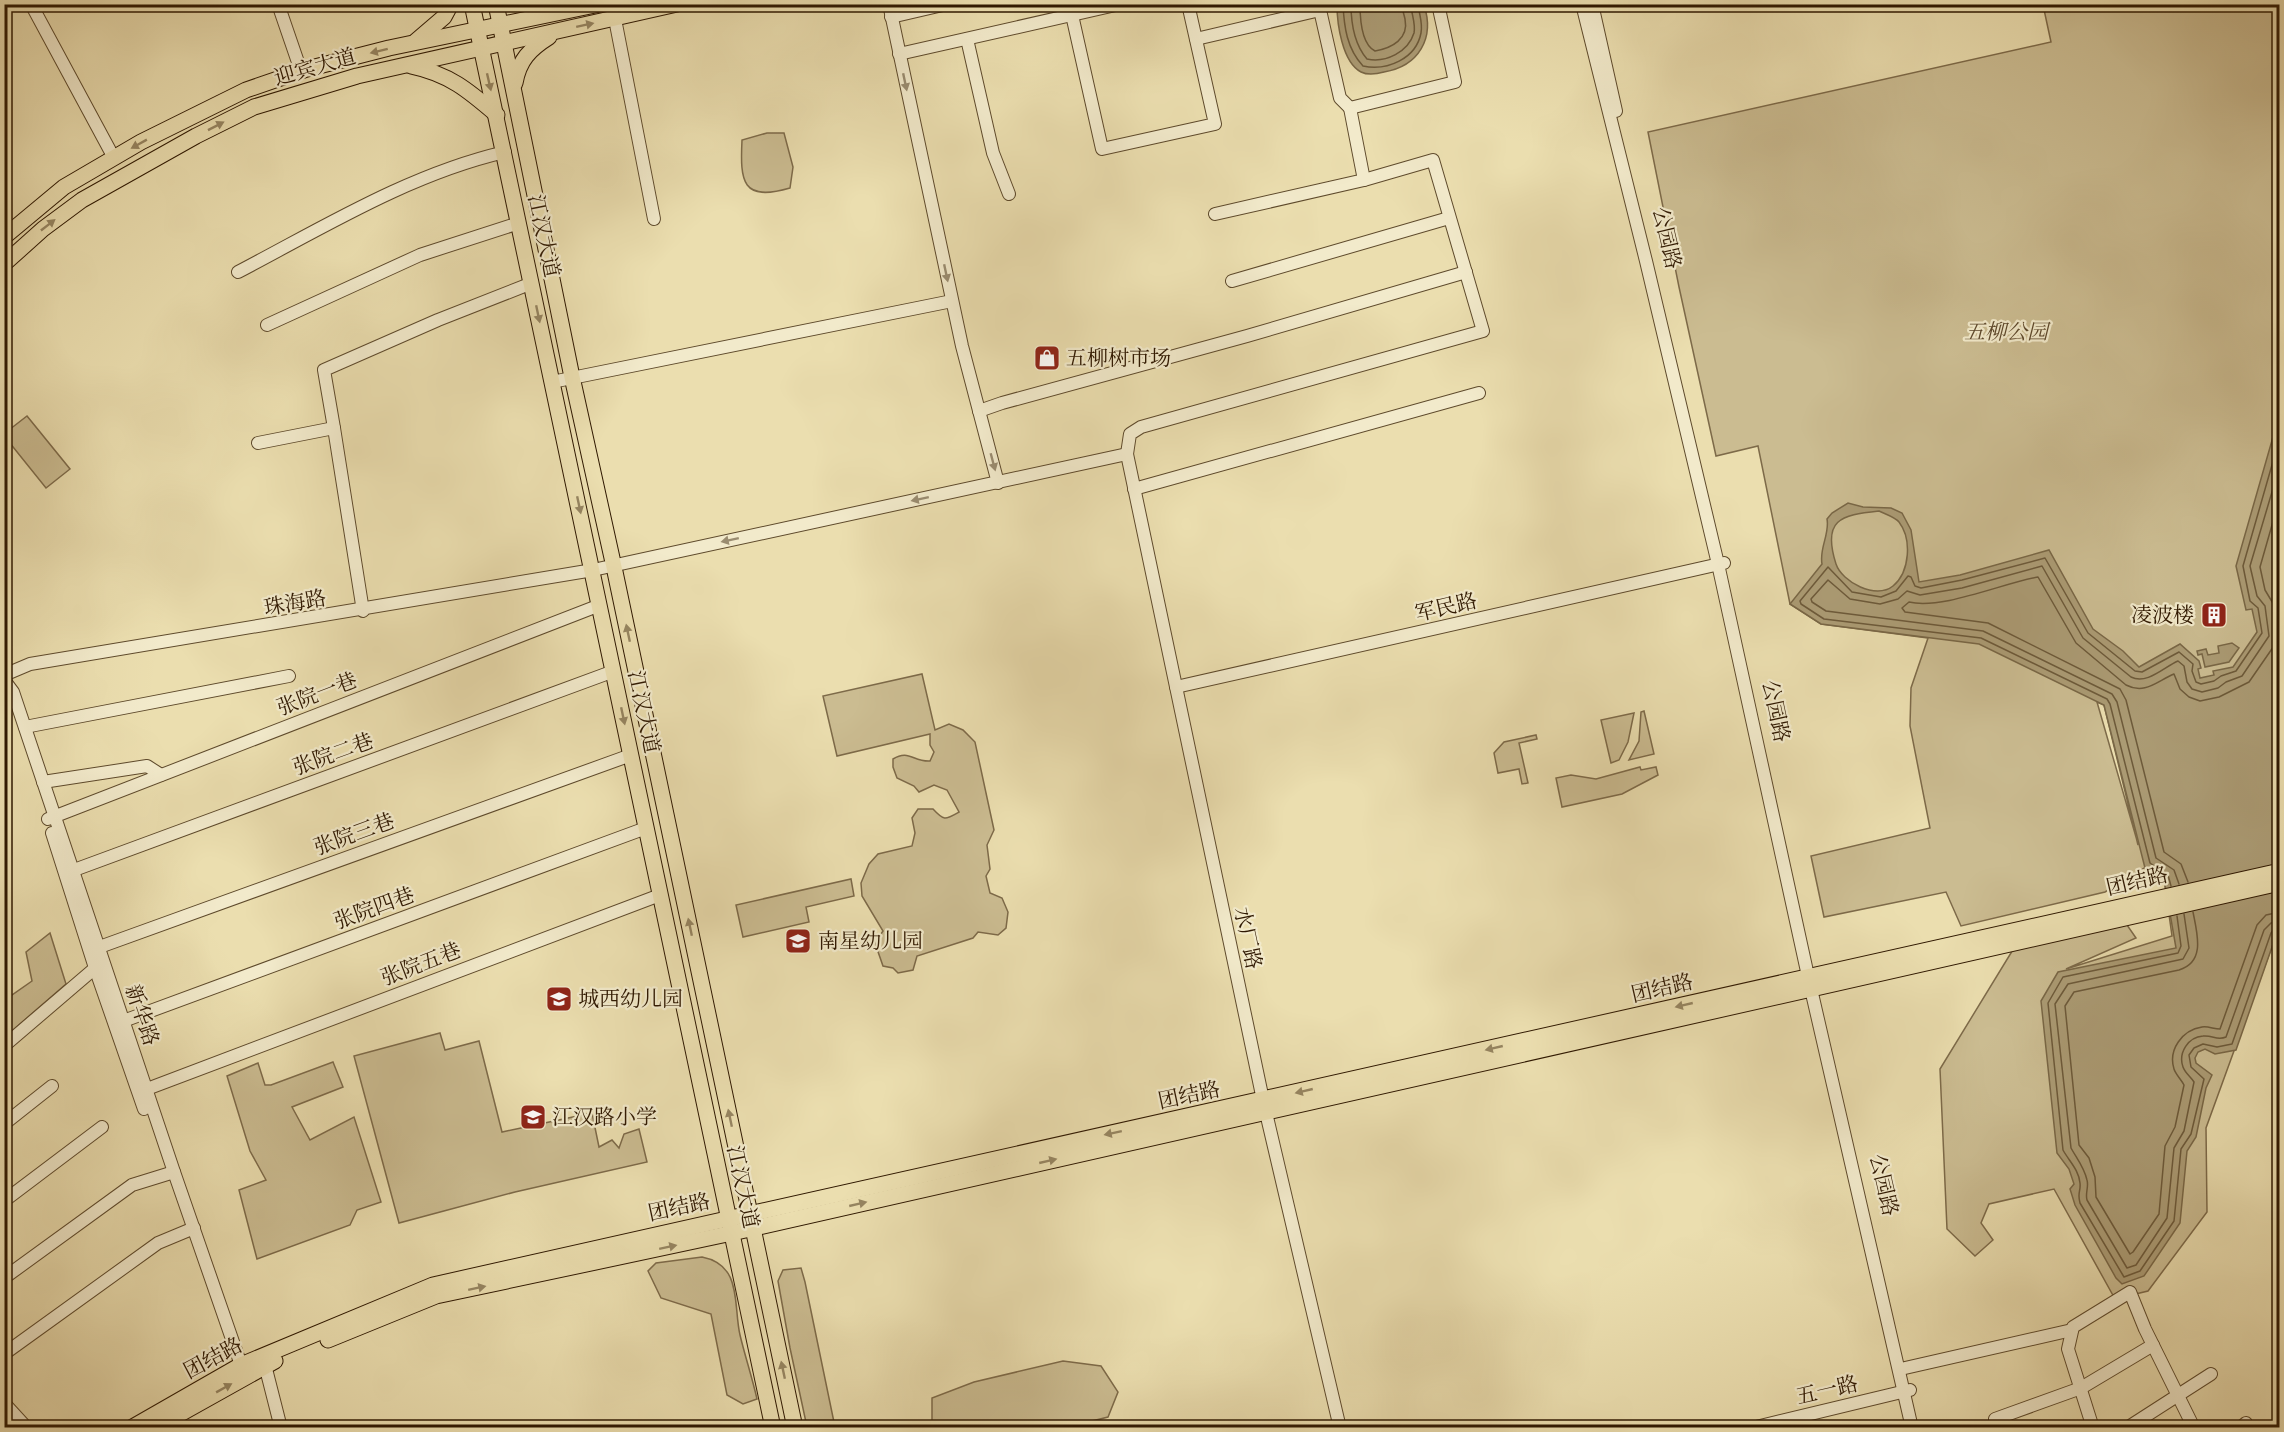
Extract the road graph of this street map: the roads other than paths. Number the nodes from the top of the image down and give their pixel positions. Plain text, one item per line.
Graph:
1 (278, 4) edge
2 (451, 4) edge
3 (472, 4) edge
4 (496, 4) edge
5 (528, 4) edge
6 (600, 4) edge
7 (677, 4) edge
8 (946, 4) edge
9 (1120, 4) edge
10 (1188, 4) edge
11 (1438, 4) edge
12 (1582, 4) edge
13 (1592, 4) edge
14 (36, 6) edge
15 (890, 11) edge
16 (563, 12) junction
17 (1072, 15) junction
18 (615, 19) junction
19 (501, 25) junction
20 (478, 30) junction
21 (559, 31) junction
22 (967, 39) junction
23 (1196, 39) junction
24 (414, 43) junction
25 (504, 43) junction
26 (482, 47) junction
27 (899, 54) junction
28 (405, 65) junction
29 (302, 71) junction
30 (513, 89) junction
31 (1350, 108) junction
32 (497, 115) junction
33 (505, 152) junction
34 (114, 158) junction
35 (1364, 180) junction
36 (1009, 194) dead end
37 (1215, 214) dead end
38 (1449, 218) junction
39 (654, 219) dead end
40 (519, 223) junction
41 (4, 237) edge
42 (4, 264) edge
43 (238, 272) dead end
44 (1466, 272) junction
45 (1232, 281) dead end
46 (532, 283) junction
47 (952, 301) junction
48 (267, 325) dead end
49 (567, 348) junction
50 (546, 353) junction
51 (572, 377) junction
52 (552, 382) junction
53 (1479, 393) dead end
54 (578, 401) junction
55 (558, 405) junction
56 (979, 411) junction
57 (334, 428) junction
58 (258, 443) dead end
59 (1126, 454) junction
60 (998, 483) junction
61 (1134, 489) junction
62 (1721, 564) junction
63 (614, 565) junction
64 (594, 572) junction
65 (601, 607) junction
66 (362, 610) junction
67 (614, 673) junction
68 (289, 676) dead end
69 (4, 678) edge
70 (1176, 687) junction
71 (4, 690) edge
72 (25, 727) junction
73 (631, 755) junction
74 (161, 775) junction
75 (43, 782) junction
76 (52, 819) junction
77 (646, 828) junction
78 (2280, 871) edge
79 (70, 874) junction
80 (2280, 883) edge
81 (660, 895) junction
82 (2152, 905) junction
83 (94, 949) junction
84 (99, 964) junction
85 (1813, 981) junction
86 (119, 1023) junction
87 (4, 1046) edge
88 (52, 1086) dead end
89 (142, 1090) junction
90 (1264, 1106) junction
91 (4, 1124) edge
92 (102, 1127) dead end
93 (170, 1173) junction
94 (4, 1201) edge
95 (751, 1220) junction
96 (730, 1225) junction
97 (190, 1230) junction
98 (4, 1278) edge
99 (2072, 1330) junction
100 (2153, 1345) junction
101 (4, 1354) edge
102 (265, 1365) junction
103 (238, 1367) junction
104 (1905, 1368) junction
105 (2211, 1374) dead end
106 (2081, 1388) junction
107 (1907, 1391) junction
108 (2177, 1395) junction
109 (4, 1403) edge
110 (1995, 1419) dead end
111 (27, 1428) edge
112 (130, 1428) edge
113 (155, 1428) edge
114 (281, 1428) edge
115 (773, 1428) edge
116 (795, 1428) edge
117 (1340, 1428) edge
118 (1752, 1428) edge
119 (1912, 1428) edge
120 (1918, 1428) edge
121 (2093, 1428) edge
122 (2127, 1428) edge
123 (2194, 1428) edge

1 - 29 street
2 - 24 main road
3 - 20 main road, 江汉大道
4 - 19 main road, 江汉大道
5 - 16 main road
6 - 16 main road, 迎宾大道
7 - 18 main road, 迎宾大道
8 - 15 street
9 - 17 street
10 - 23 street
11 - 31 street
12 - 62 street
13 - 62 street, 公园路
14 - 34 street
15 - 27 street
16 - 19 main road, 迎宾大道
17 - 22 street
17 - 23 street
21 -> 18 main road, 迎宾大道
18 - 39 street
19 - 20 main road, 迎宾大道
19 - 25 main road, 江汉大道
20 - 24 main road, 迎宾大道
20 - 26 main road, 江汉大道
21 - 25 main road, 迎宾大道
21 - 30 main road
22 - 27 street
22 - 36 street
23 - 31 street
24 -> 29 main road, 迎宾大道
25 - 26 main road, 迎宾大道
25 - 30 main road, 江汉大道
26 - 28 main road, 迎宾大道
26 -> 32 main road, 江汉大道
27 -> 47 street
28 - 32 main road
42 -> 28 main road, 迎宾大道
29 -> 34 main road, 迎宾大道
30 - 49 main road, 江汉大道
31 - 35 street
32 - 33 main road, 江汉大道
33 - 40 main road, 江汉大道
33 - 43 street
34 - 41 main road, 迎宾大道
35 - 37 street
35 - 38 street
38 - 44 street
38 - 45 street
40 - 46 main road, 江汉大道
40 - 48 street
44 - 56 street
44 - 59 street
46 -> 50 main road, 江汉大道
46 - 57 street
47 - 51 street
47 - 56 street
49 - 50 main road
49 - 51 main road, 江汉大道
50 - 52 main road, 江汉大道
51 - 52 street
51 - 54 main road, 江汉大道
52 - 55 main road, 江汉大道
53 - 61 street
54 - 55 main road
54 - 63 main road, 江汉大道
55 -> 64 main road, 江汉大道
56 -> 60 street
57 - 58 street
57 - 66 street
59 - 60 street, 珠海路
59 - 61 street, 水厂路
60 -> 63 street, 珠海路
61 - 70 street, 水厂路
62 - 70 street, 军民路
62 - 85 street, 公园路
63 - 64 street, 珠海路
95 -> 63 main road, 江汉大道
64 - 65 main road, 江汉大道
64 - 66 street, 珠海路
65 - 67 main road, 江汉大道
65 - 74 street, 张院一巷
65 - 76 street, 张院一巷
66 - 69 street, 珠海路
67 -> 73 main road, 江汉大道
67 - 79 street, 张院二巷
68 - 72 street
69 - 72 street, 新华路
70 - 90 street, 水厂路
71 - 76 street, 新华路
72 - 75 street, 新华路
73 - 77 main road, 江汉大道
73 - 83 street, 张院三巷
74 - 75 street
74 - 76 street, 张院一巷
75 - 76 street, 新华路
76 - 79 street, 新华路
77 - 81 main road, 江汉大道
77 - 86 street, 张院四巷
78 - 82 main road, 团结路
79 - 83 street, 新华路
80 - 82 main road, 团结路
81 - 89 street, 张院五巷
81 - 96 main road, 江汉大道
82 - 85 main road, 团结路
83 - 84 street, 新华路
84 - 86 street, 新华路
84 - 87 street
85 - 90 main road, 团结路
85 - 104 street, 公园路
85 - 107 street
86 - 89 street, 新华路
88 - 91 street
89 - 93 street, 新华路
90 - 95 main road, 团结路
90 - 117 street, 水厂路
92 - 94 street
93 - 97 street, 新华路
93 - 98 street
95 - 96 main road, 团结路
116 -> 95 main road, 江汉大道
102 -> 96 main road, 团结路
96 - 103 main road, 团结路
96 - 115 main road, 江汉大道
97 - 101 street
97 - 103 street, 新华路
99 - 100 street
99 - 104 street
99 - 106 street
100 - 106 street
100 - 108 street
113 -> 102 main road, 团结路
102 - 114 street
103 - 112 main road, 团结路
104 - 107 street, 公园路
105 - 108 street
106 - 110 street
106 - 121 street
107 - 118 street, 五一路
107 - 119 street
107 - 120 street, 公园路
108 - 122 street
108 - 123 street
109 - 111 street

